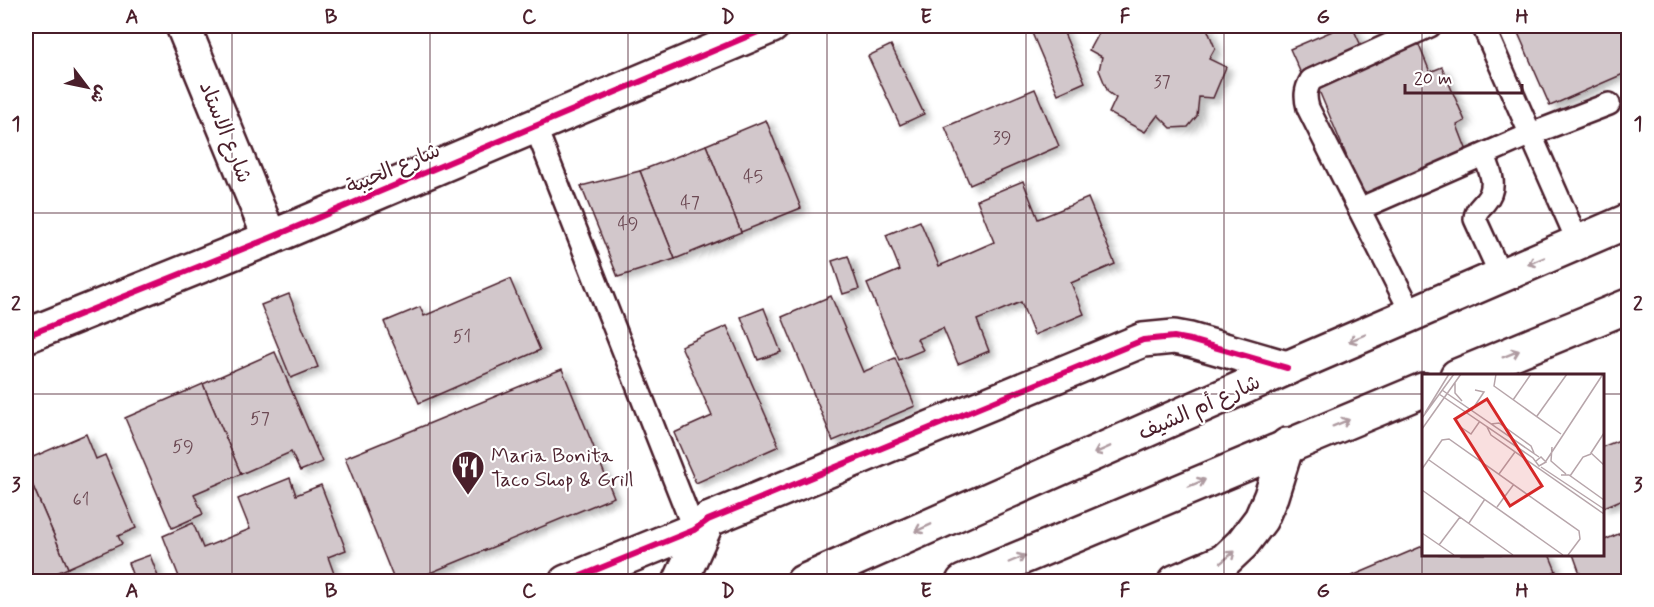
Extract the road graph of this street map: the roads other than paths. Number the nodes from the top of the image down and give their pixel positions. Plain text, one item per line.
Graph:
1 (183, 26) edge
2 (772, 26) edge
3 (1430, 26) edge
4 (1483, 26) edge
5 (1609, 104) dead end
6 (535, 126) junction
7 (1531, 134) junction
8 (1484, 156) junction
9 (1359, 209) junction
10 (1629, 221) edge
11 (270, 238) junction
12 (1578, 242) junction
13 (1501, 276) junction
14 (1629, 306) edge
15 (1412, 314) junction
16 (26, 336) edge
17 (1287, 368) junction
18 (1462, 374) edge
19 (1422, 390) edge
20 (1287, 445) junction
21 (701, 525) junction
22 (566, 582) edge
23 (680, 582) edge
24 (803, 582) edge
25 (963, 582) edge
26 (1175, 582) edge

1 - 11 street, شارع الاستاد
2 - 6 street, شارع الحيبة
3 - 9 lane
4 - 7 lane
5 - 7 lane
6 - 11 street, شارع الحيبة
6 - 21 lane
7 - 8 lane
7 - 12 lane
8 - 9 lane
8 - 13 lane
9 - 15 lane
10 - 12 street, شارع أم الشيف
11 - 16 street, شارع الحيبة
12 -> 13 street, شارع أم الشيف
13 - 15 street, شارع أم الشيف
18 -> 14 street
15 -> 17 street, شارع أم الشيف
17 - 21 street
17 -> 24 street, شارع أم الشيف
20 -> 19 street
25 -> 20 street
26 -> 20 street
21 - 22 street
21 - 23 street

